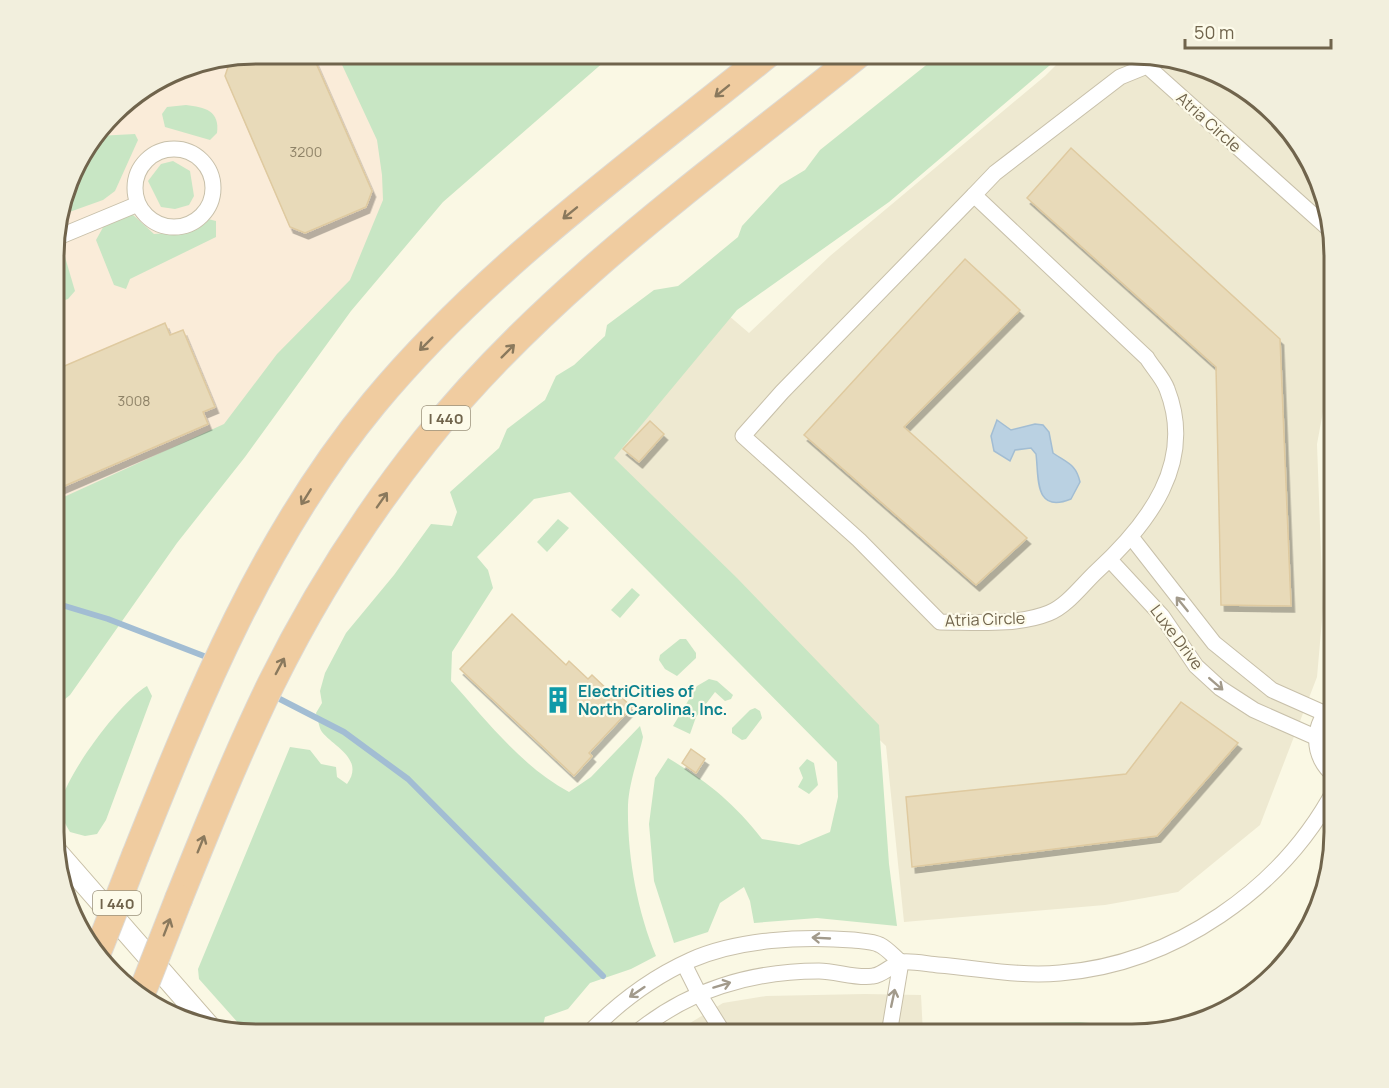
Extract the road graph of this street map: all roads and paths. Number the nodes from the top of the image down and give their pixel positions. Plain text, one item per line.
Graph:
1 (755, 65) edge
2 (846, 65) edge
3 (974, 195) junction
4 (138, 204) junction
5 (1322, 224) edge
6 (66, 234) edge
7 (1132, 538) junction
8 (1110, 560) junction
9 (1324, 707) edge
10 (1324, 717) edge
11 (1315, 737) junction
12 (1324, 764) edge
13 (1324, 807) edge
14 (67, 864) edge
15 (101, 944) edge
16 (901, 962) junction
17 (684, 964) junction
18 (144, 987) edge
19 (699, 994) junction
20 (198, 1014) edge
21 (600, 1023) edge
22 (648, 1023) edge
23 (717, 1024) edge
24 (891, 1024) edge

1 -> 15 highway, I 440, bridge
18 -> 2 highway, I 440, bridge
3 - 5 street, Atria Circle
3 - 7 street, Atria Circle
3 - 8 street, Atria Circle
4 - 4 street
4 - 6 street
7 - 8 street, Atria Circle
9 -> 7 street, Luxe Drive
8 -> 11 street, Luxe Drive
10 - 11 street
11 - 12 street
13 - 16 street
14 - 20 main road
16 -> 17 street
19 -> 16 street
24 -> 16 street
17 - 19 street
17 -> 21 street
19 - 22 street
19 - 23 street

